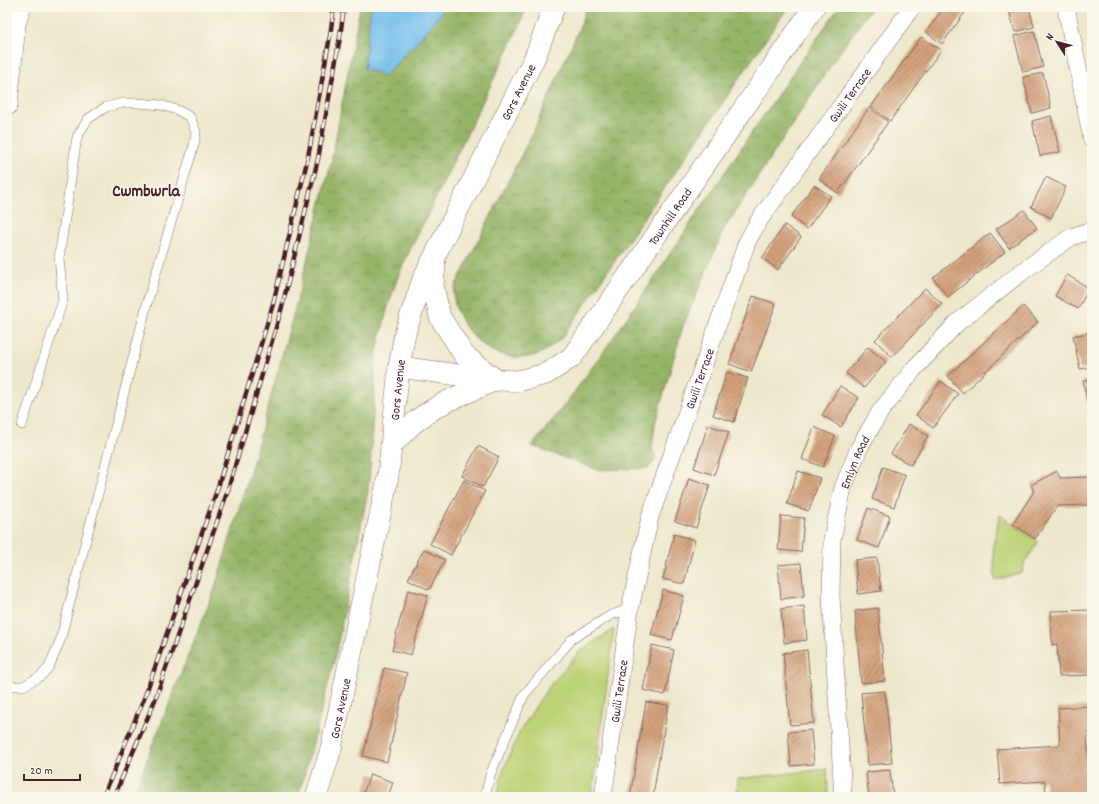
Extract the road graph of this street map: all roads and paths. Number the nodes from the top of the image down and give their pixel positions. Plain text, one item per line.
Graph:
1 (20, 7) edge
2 (554, 7) edge
3 (814, 7) edge
4 (912, 7) edge
5 (1066, 7) edge
6 (7, 105) edge
7 (1092, 140) edge
8 (1092, 230) edge
9 (436, 253) junction
10 (399, 367) junction
11 (496, 380) junction
12 (22, 425) dead end
13 (392, 446) junction
14 (630, 609) junction
15 (7, 686) edge
16 (316, 797) edge
17 (485, 797) edge
18 (603, 797) edge
19 (843, 797) edge

1 - 6 street
2 - 9 street, Gors Avenue
3 - 11 street, Townhill Road
4 - 14 street, Gwili Terrace
5 - 7 street
8 - 19 street, Emlyn Road
9 - 10 street, Gors Avenue
9 - 11 street
10 - 11 street, Townhill Road
10 - 13 street, Gors Avenue
11 - 13 street, Townhill Road
12 - 15 lane
13 - 16 street, Gors Avenue
14 - 17 lane
14 - 18 street, Gwili Terrace

